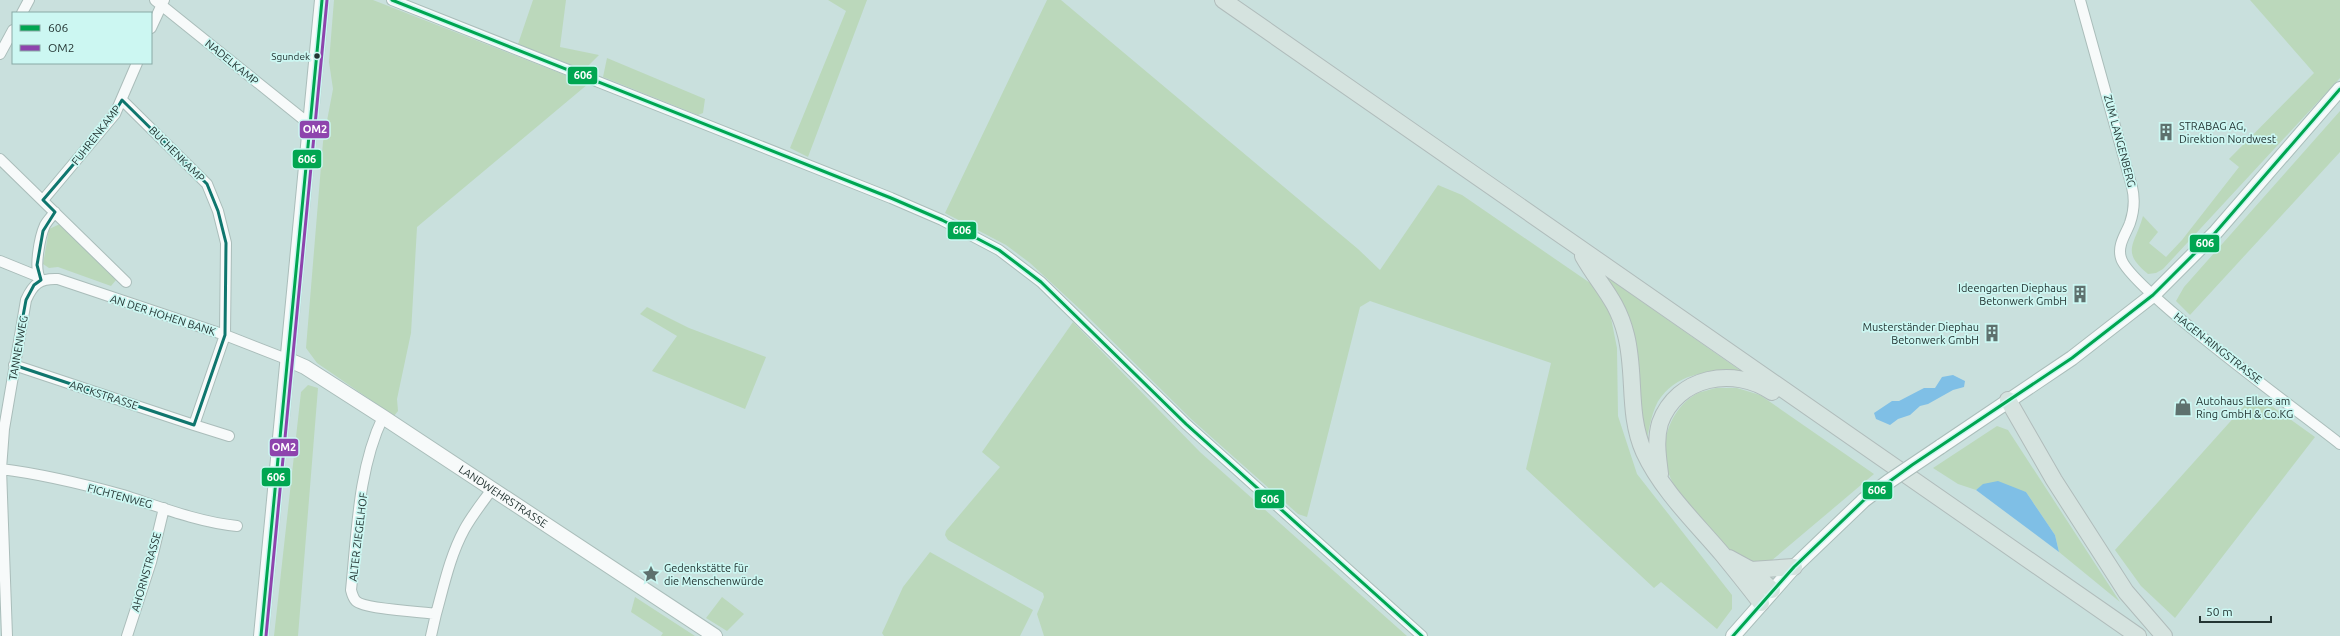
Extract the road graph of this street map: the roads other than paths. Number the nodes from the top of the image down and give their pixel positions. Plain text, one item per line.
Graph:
1 (29, 0) edge
2 (322, 0) edge
3 (392, 0) edge
4 (1223, 0) edge
5 (2080, 0) edge
6 (160, 2) edge
7 (23, 12) edge
8 (152, 25) edge
9 (12, 32) edge
10 (0, 54) edge
11 (137, 64) edge
12 (2340, 89) edge
13 (122, 100) junction
14 (310, 120) junction
15 (0, 159) edge
16 (42, 200) junction
17 (55, 212) junction
18 (1578, 248) junction
19 (0, 261) edge
20 (39, 278) junction
21 (126, 282) dead end
22 (2153, 294) junction
23 (225, 335) junction
24 (289, 360) junction
25 (14, 365) junction
26 (2008, 400) junction
27 (1818, 415) junction
28 (383, 417) junction
29 (194, 425) junction
30 (229, 436) dead end
31 (2340, 444) edge
32 (1, 470) edge
33 (1660, 477) junction
34 (492, 489) junction
35 (164, 508) junction
36 (237, 526) dead end
37 (1723, 555) junction
38 (1794, 567) junction
39 (1751, 570) junction
40 (1772, 590) junction
41 (1761, 603) junction
42 (436, 614) junction
43 (7, 636) edge
44 (127, 636) edge
45 (261, 636) edge
46 (431, 636) edge
47 (715, 636) edge
48 (1422, 636) edge
49 (1733, 636) edge
50 (2138, 636) edge
51 (2164, 636) edge

1 - 7 street
2 - 14 main road
3 - 48 street
4 - 18 main road
5 - 22 street, ZUM LANGENBERG
6 - 8 street
6 - 14 street, NADELKAMP
9 - 10 street
11 - 13 street, FUHRENKAMP
12 - 22 main road
13 - 16 street, FUHRENKAMP
13 - 23 street, BUCHENKAMP
14 - 24 main road
15 - 16 street, AN DER HOHEN BANK
16 - 17 street, AN DER HOHEN BANK
17 - 20 street
17 - 21 street, AN DER HOHEN BANK
18 - 27 main road
18 - 33 main road
19 - 20 street, AN DER HOHEN BANK
20 - 23 street, AN DER HOHEN BANK
20 - 25 street, TANNENWEG
22 - 26 main road
22 - 31 street, HAGEN-RINGSTRASSE
23 - 24 street, AN DER HOHEN BANK
23 - 29 street
24 - 28 main road, LANDWEHRSTRASSE
24 - 45 main road
25 - 29 street, ARCKSTRASSE
25 - 32 street, TANNENWEG
26 - 38 main road, bridge
26 - 51 main road
27 - 33 main road
27 - 50 main road
28 - 34 main road, LANDWEHRSTRASSE
28 - 42 street, ALTER ZIEGELHOF
29 - 30 street, ARCKSTRASSE
32 - 35 street, FICHTENWEG
32 - 43 street, TANNENWEG
33 - 37 main road
34 - 42 street
34 - 47 main road, LANDWEHRSTRASSE
35 - 36 street, FICHTENWEG
35 - 44 street, AHORNSTRASSE
37 - 39 main road
37 - 41 main road
38 - 39 main road
38 - 40 main road
39 - 40 main road
40 - 41 main road
41 - 49 main road
42 - 46 street

